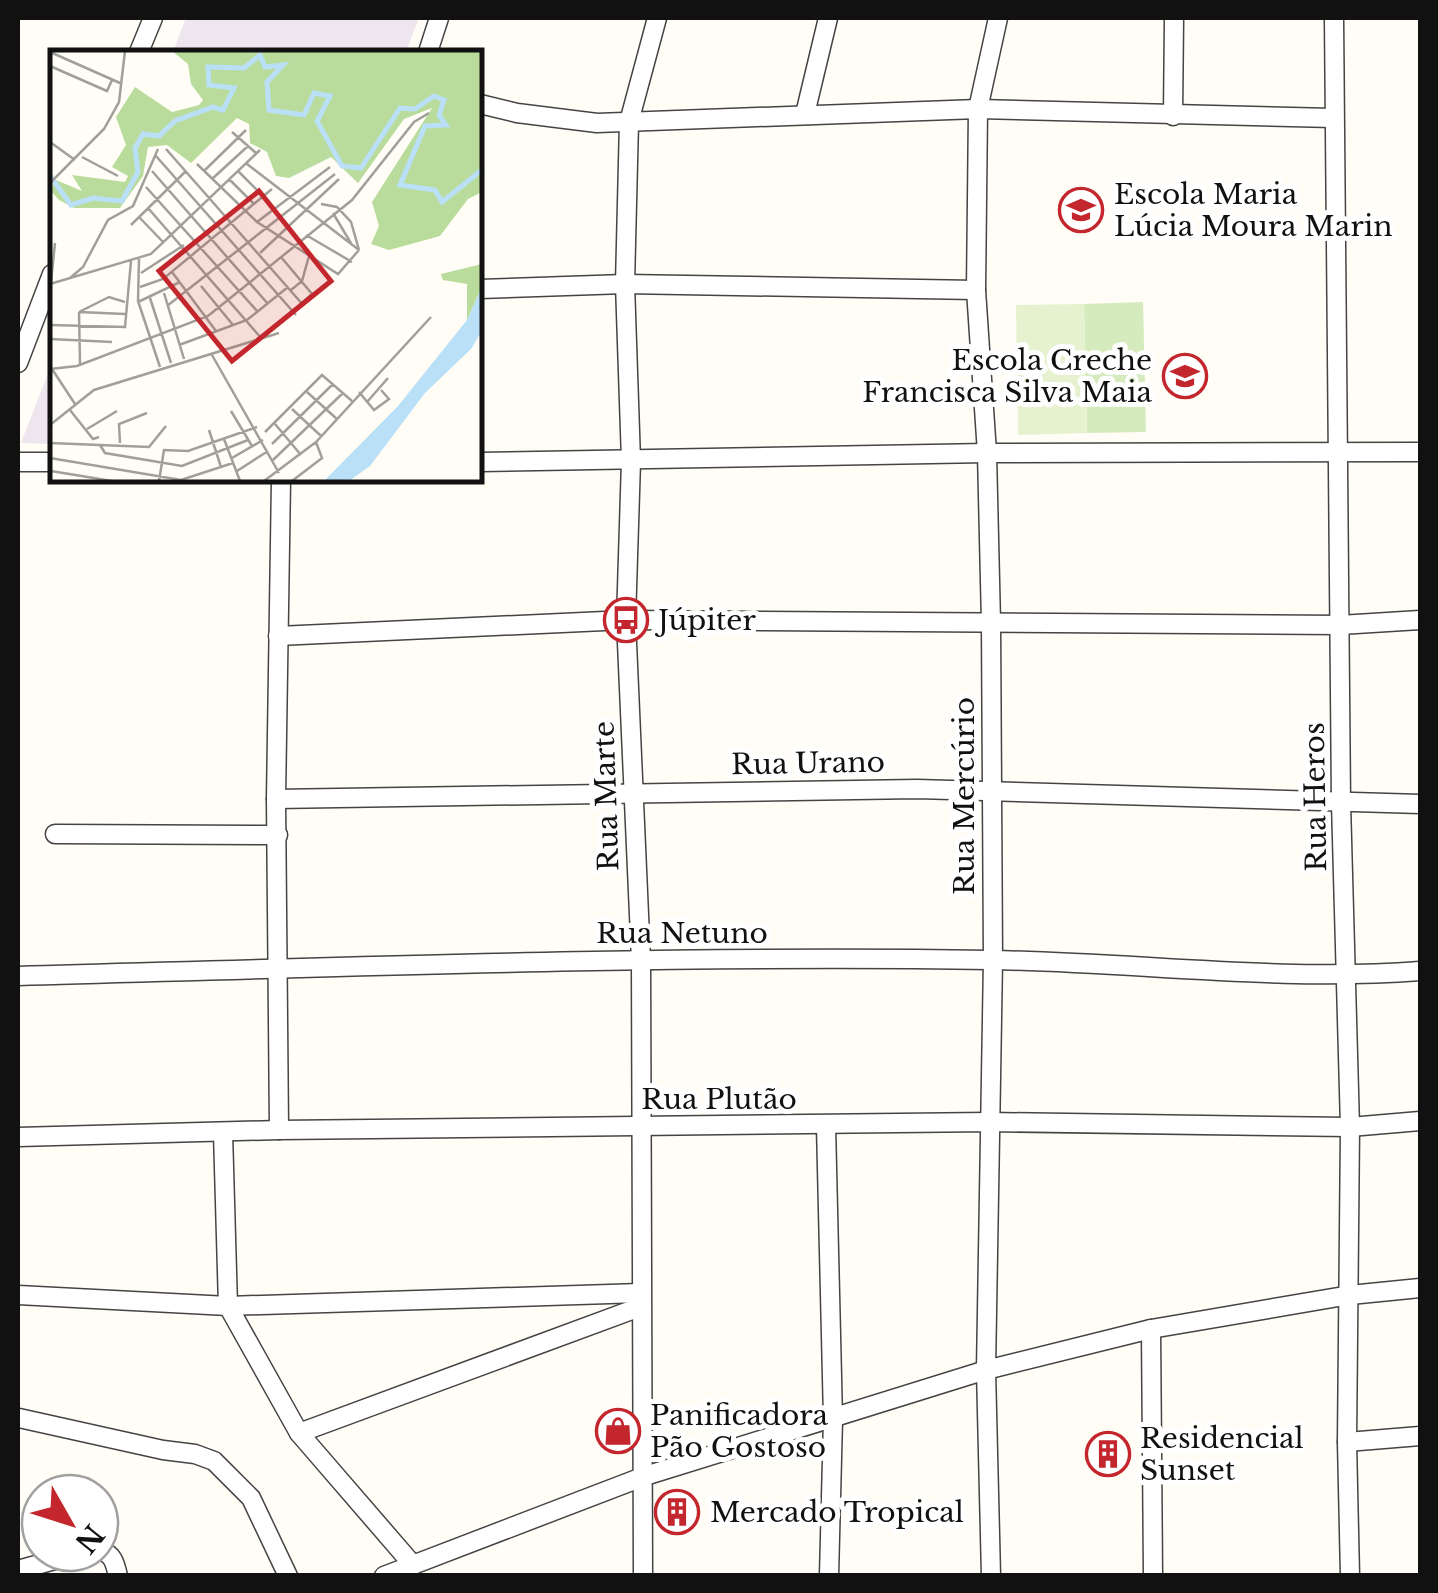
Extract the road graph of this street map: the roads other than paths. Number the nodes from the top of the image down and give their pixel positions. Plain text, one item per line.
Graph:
1 (153, 18) edge
2 (439, 18) edge
3 (657, 18) edge
4 (828, 18) edge
5 (998, 18) edge
6 (1174, 18) edge
7 (1334, 18) edge
8 (140, 50) edge
9 (429, 50) edge
10 (482, 104) edge
11 (978, 109) junction
12 (804, 114) junction
13 (1173, 116) junction
14 (1333, 118) junction
15 (630, 122) junction
16 (50, 279) edge
17 (625, 284) junction
18 (482, 289) edge
19 (976, 290) junction
20 (18, 363) edge
21 (1420, 452) edge
22 (987, 453) junction
23 (1339, 453) junction
24 (631, 461) junction
25 (18, 462) edge
26 (50, 462) edge
27 (482, 462) edge
28 (281, 482) edge
29 (626, 620) junction
30 (1420, 620) edge
31 (991, 623) junction
32 (1340, 625) junction
33 (278, 636) junction
34 (990, 791) junction
35 (633, 792) junction
36 (276, 799) junction
37 (1341, 803) junction
38 (1420, 804) edge
39 (55, 834) dead end
40 (278, 835) junction
41 (641, 960) junction
42 (993, 960) junction
43 (280, 969) junction
44 (1420, 971) edge
45 (18, 976) edge
46 (1347, 977) junction
47 (1420, 1121) edge
48 (989, 1122) junction
49 (640, 1126) junction
50 (826, 1126) junction
51 (1350, 1127) junction
52 (279, 1130) junction
53 (223, 1132) junction
54 (18, 1137) edge
55 (1420, 1288) edge
56 (1350, 1295) junction
57 (20, 1296) edge
58 (641, 1300) junction
59 (228, 1306) junction
60 (1151, 1329) junction
61 (986, 1370) junction
62 (20, 1418) edge
63 (833, 1420) junction
64 (298, 1433) junction
65 (1420, 1436) edge
66 (1347, 1442) junction
67 (645, 1476) junction
68 (414, 1564) junction
69 (288, 1576) edge
70 (384, 1576) edge
71 (642, 1576) edge
72 (829, 1576) edge
73 (991, 1576) edge
74 (1153, 1576) edge
75 (1350, 1576) edge

1 - 8 street
2 - 9 street
3 - 15 street, Rua Marte
4 - 12 street
5 - 11 street, Rua Mercúrio
6 - 13 street
7 - 14 street, Rua Heros
10 - 15 street
11 - 12 street
11 - 13 street
11 - 19 street, Rua Mercúrio
12 - 15 street
13 - 14 street
14 - 23 street, Rua Heros
15 - 17 street, Rua Marte
16 - 20 street
17 - 18 street
17 - 19 street
17 - 24 street, Rua Marte
19 - 22 street, Rua Mercúrio
21 - 23 street
22 - 23 street
22 - 24 street
22 - 31 street, Rua Mercúrio
23 - 32 street, Rua Heros
24 - 27 street
24 - 29 street, Rua Marte
25 - 26 street
28 - 33 street
29 - 31 street
29 - 33 street
29 - 35 street, Rua Marte
30 - 32 street
31 - 32 street
31 - 34 street, Rua Mercúrio
32 - 37 street, Rua Heros
33 - 36 street
34 - 35 street, Rua Urano
34 - 37 street, Rua Urano
34 - 42 street, Rua Mercúrio
35 - 36 street, Rua Urano
35 - 41 street, Rua Marte
36 - 40 street
37 - 38 street, Rua Urano
37 - 46 street, Rua Heros
39 - 40 street
40 - 43 street
41 - 42 street, Rua Netuno
41 - 43 street, Rua Netuno
41 - 49 street, Rua Marte
42 - 46 street, Rua Netuno
42 - 48 street, Rua Mercúrio
43 - 45 street, Rua Netuno
43 - 52 street
44 - 46 street, Rua Netuno
46 - 51 street, Rua Heros
47 - 51 street, Rua Plutão
48 - 50 street, Rua Plutão
48 - 51 street, Rua Plutão
48 - 61 street, Rua Mercúrio
49 - 50 street, Rua Plutão
49 - 52 street, Rua Plutão
49 - 58 street, Rua Marte
50 - 63 street
51 - 56 street, Rua Heros
52 - 53 street, Rua Plutão
53 - 54 street, Rua Plutão
53 - 59 street
55 - 56 street
56 - 60 street
56 - 66 street, Rua Heros
57 - 59 street
58 - 59 street
58 - 64 street
58 - 67 street, Rua Marte
59 - 64 street
60 - 61 street
60 - 74 street
61 - 63 street
61 - 73 street, Rua Mercúrio
62 - 69 street
63 - 67 street
63 - 72 street
64 - 68 street
65 - 66 street
66 - 75 street, Rua Heros
67 - 68 street
67 - 71 street, Rua Marte
68 - 70 street

